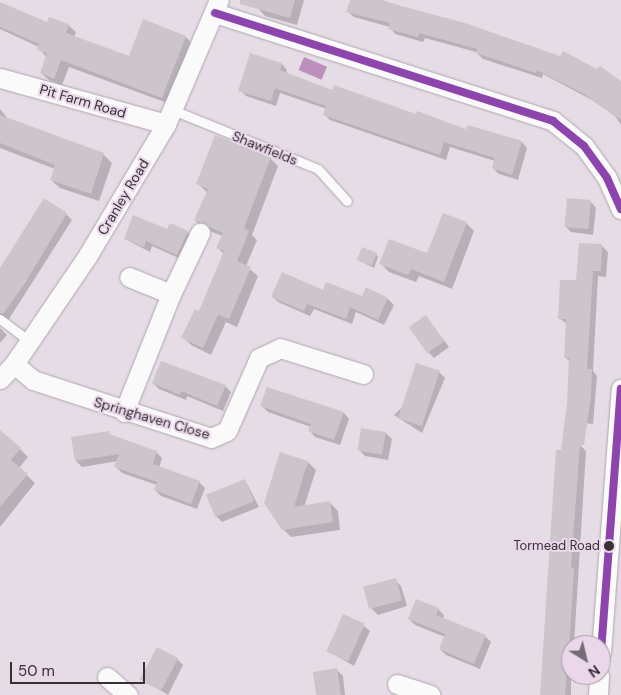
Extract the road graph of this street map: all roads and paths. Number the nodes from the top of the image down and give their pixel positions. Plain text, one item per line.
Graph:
1 (217, 6) edge
2 (0, 78) edge
3 (170, 117) junction
4 (347, 201) dead end
5 (621, 209) edge
6 (200, 233) dead end
7 (129, 277) dead end
8 (170, 294) junction
9 (0, 319) edge
10 (29, 341) junction
11 (14, 364) junction
12 (363, 374) dead end
13 (0, 379) edge
14 (621, 389) edge
15 (124, 412) junction
16 (602, 635) edge
17 (107, 677) dead end
18 (397, 684) dead end
19 (128, 695) edge
20 (430, 695) edge

1 - 3 street, Cranley Road
1 - 5 street
2 - 3 street, Pit Farm Road
3 - 4 lane, Shawfields
3 - 10 street, Cranley Road
6 - 8 street
7 - 8 street
8 - 15 street
9 - 10 lane
10 - 11 street, Cranley Road
11 - 13 street, Cranley Road
11 - 15 street, Springhaven Close
12 - 15 street, Springhaven Close
14 - 16 street
17 - 19 street
18 - 20 street

